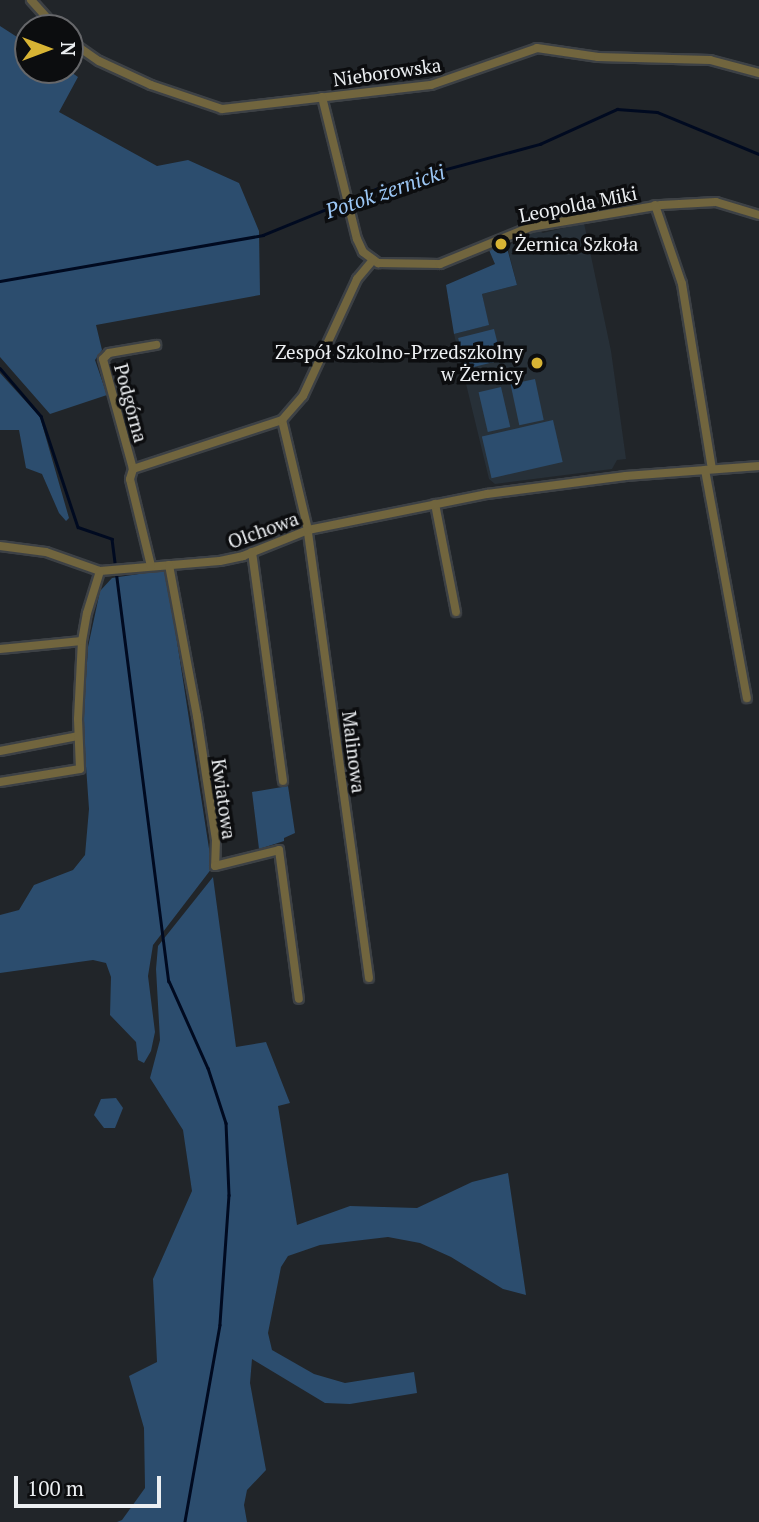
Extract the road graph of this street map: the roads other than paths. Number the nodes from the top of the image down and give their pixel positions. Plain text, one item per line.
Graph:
1 (31, 0) edge
2 (44, 14) edge
3 (84, 50) edge
4 (759, 72) edge
5 (322, 97) junction
6 (656, 205) junction
7 (759, 215) edge
8 (373, 260) junction
9 (156, 345) dead end
10 (282, 420) junction
11 (759, 466) edge
12 (133, 469) junction
13 (709, 470) junction
14 (435, 505) junction
15 (308, 530) junction
16 (0, 546) edge
17 (252, 552) junction
18 (169, 565) junction
19 (151, 566) junction
20 (100, 571) junction
21 (456, 612) dead end
22 (82, 641) junction
23 (0, 649) edge
24 (747, 698) dead end
25 (78, 736) junction
26 (0, 751) edge
27 (283, 780) dead end
28 (0, 782) edge
29 (369, 978) dead end
30 (299, 999) dead end

1 - 2 street
3 - 5 street, Nieborowska
4 - 5 street, Nieborowska
5 - 8 street
6 - 7 street, Leopolda Miki
6 - 8 street, Leopolda Miki
6 - 13 street
8 - 10 street
9 - 12 street, Podgórna
10 - 12 street, Podgórna
10 - 15 street
11 - 13 street, Olchowa
12 - 19 street, Podgórna
13 - 14 street, Olchowa
13 - 24 street
14 - 15 street, Olchowa
14 - 21 street
15 - 17 street, Olchowa
15 - 29 street, Malinowa
16 - 20 street, Olchowa
17 - 18 street, Olchowa
17 - 27 street
18 - 19 street, Olchowa
18 - 30 street, Kwiatowa
19 - 20 street, Olchowa
20 - 22 street
22 - 23 street
22 - 25 street
25 - 26 street
25 - 28 street

